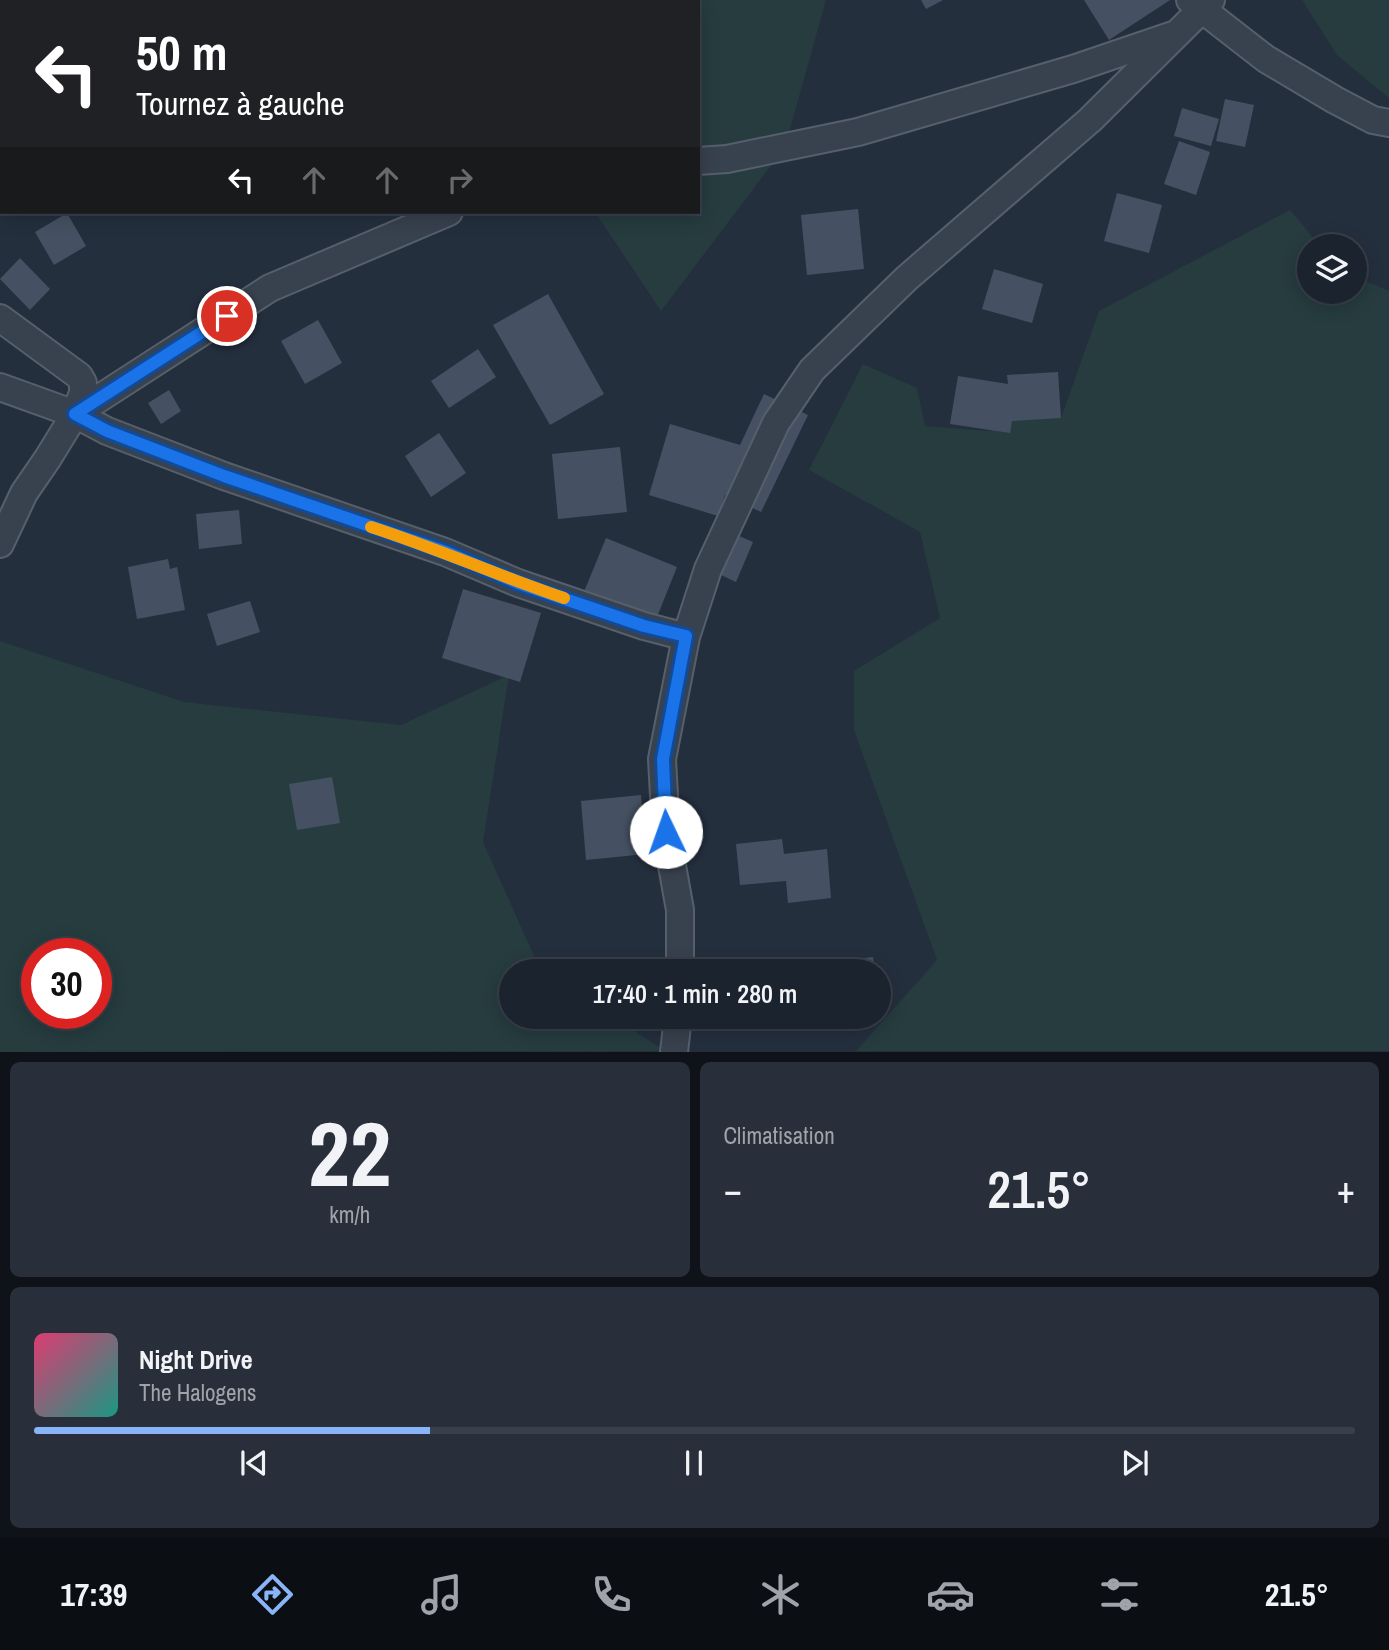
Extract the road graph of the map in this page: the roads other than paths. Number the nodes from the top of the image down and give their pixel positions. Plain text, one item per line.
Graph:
1 (1201, 3) edge
2 (1179, 33) junction
3 (1389, 123) edge
4 (700, 161) edge
5 (444, 214) edge
6 (0, 318) edge
7 (0, 387) edge
8 (75, 414) junction
9 (0, 544) edge
10 (686, 636) junction
11 (680, 959) edge
12 (677, 1029) edge
13 (674, 1052) edge

1 - 2 street
1 - 3 street
2 - 4 street
2 - 10 street
5 - 8 street
6 - 8 street
7 - 8 street
8 - 9 street
8 - 10 street
10 - 11 street
12 - 13 street

